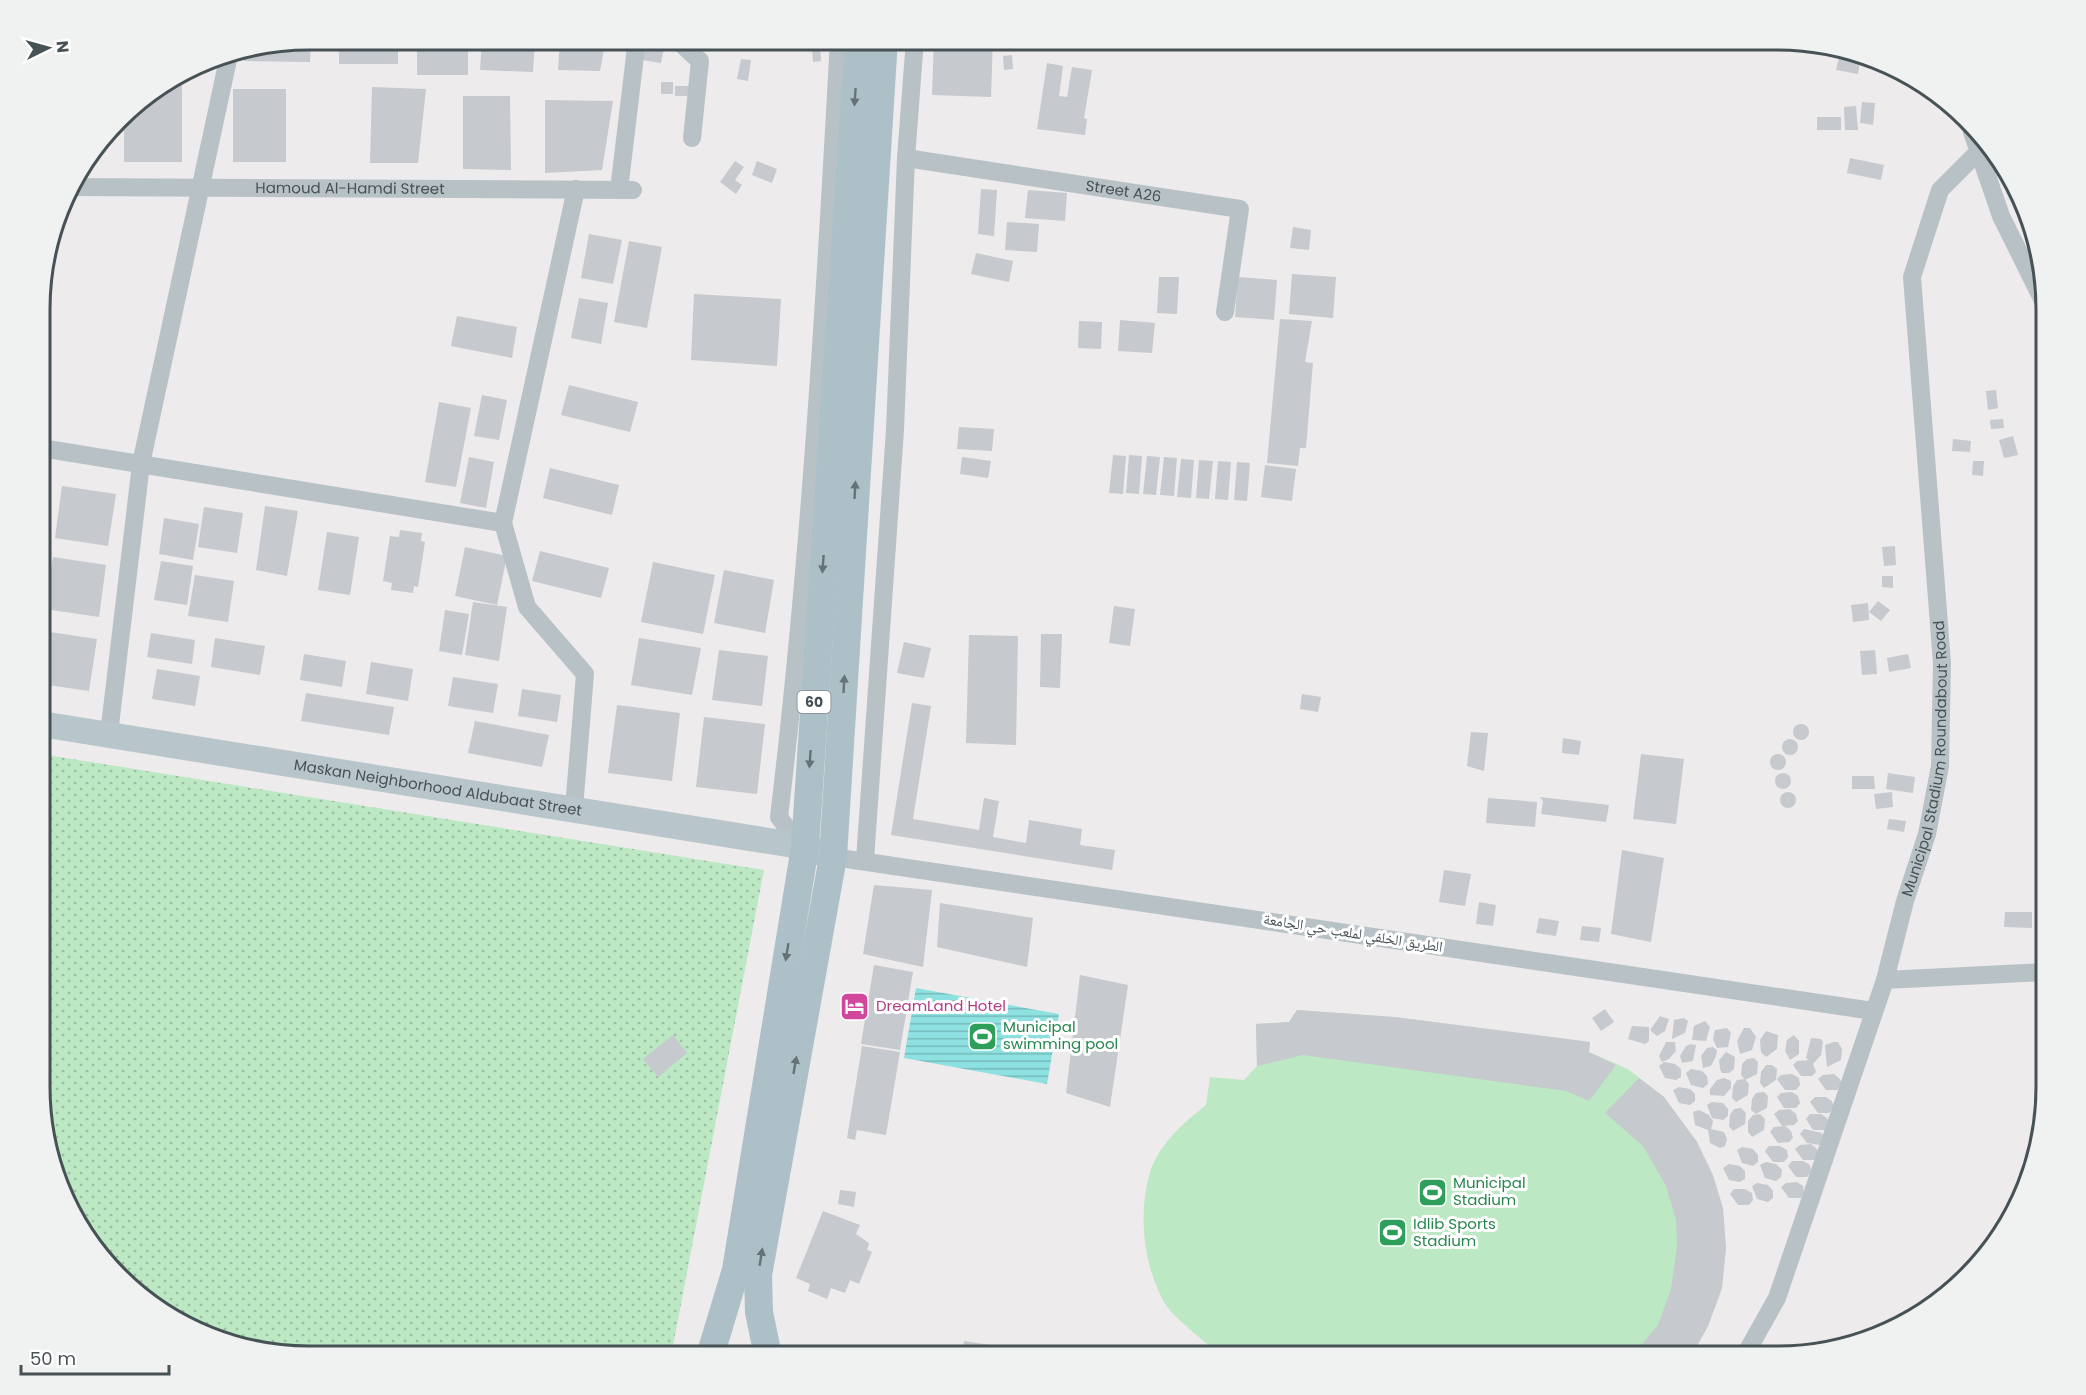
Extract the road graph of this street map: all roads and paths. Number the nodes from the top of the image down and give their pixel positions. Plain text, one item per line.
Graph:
1 (636, 50) edge
2 (688, 50) edge
3 (838, 50) edge
4 (858, 50) edge
5 (883, 50) edge
6 (914, 50) edge
7 (228, 62) edge
8 (692, 138) dead end
9 (1974, 140) edge
10 (1977, 153) junction
11 (906, 158) junction
12 (79, 188) edge
13 (199, 188) junction
14 (576, 189) junction
15 (2035, 285) edge
16 (1225, 312) dead end
17 (50, 449) edge
18 (141, 464) junction
19 (503, 523) junction
20 (50, 725) edge
21 (109, 734) junction
22 (574, 808) junction
23 (802, 847) junction
24 (833, 857) junction
25 (864, 860) junction
26 (2036, 972) edge
27 (1885, 980) junction
28 (1873, 1011) junction
29 (759, 1299) junction
30 (719, 1321) junction
31 (706, 1346) edge
32 (713, 1346) edge
33 (766, 1346) edge
34 (778, 1346) edge
35 (1750, 1346) edge

1 - 14 street, Hamoud Al-Hamdi Street
2 - 8 street
3 - 23 street
4 -> 23 main road, 60
24 -> 5 main road, 60
6 - 11 street
7 - 13 street
9 - 10 street
10 - 15 street
10 - 27 street, Municipal Stadium Roundabout Road
11 - 16 street, Street A26
11 - 25 street
12 - 13 street, Hamoud Al-Hamdi Street
13 - 14 street, Hamoud Al-Hamdi Street
13 - 18 street
14 - 19 street
17 - 18 street
18 - 19 street
18 - 21 street
19 - 22 street
20 - 21 street, Maskan Neighborhood Aldubaat Street
21 - 22 street, Maskan Neighborhood Aldubaat Street
22 - 23 street, Maskan Neighborhood Aldubaat Street
23 - 24 street, Maskan Neighborhood Aldubaat Street
23 -> 30 main road, 60
24 - 25 street, الطريق الخلفي لملعب حي الجامعة
29 -> 24 main road, 60
25 - 28 street, الطريق الخلفي لملعب حي الجامعة
26 - 27 street
27 - 28 street, Municipal Stadium Roundabout Road
28 - 35 street, Municipal Stadium Roundabout Road
29 - 33 main road, 60
29 - 34 street
30 - 31 street
30 - 32 main road, 60

